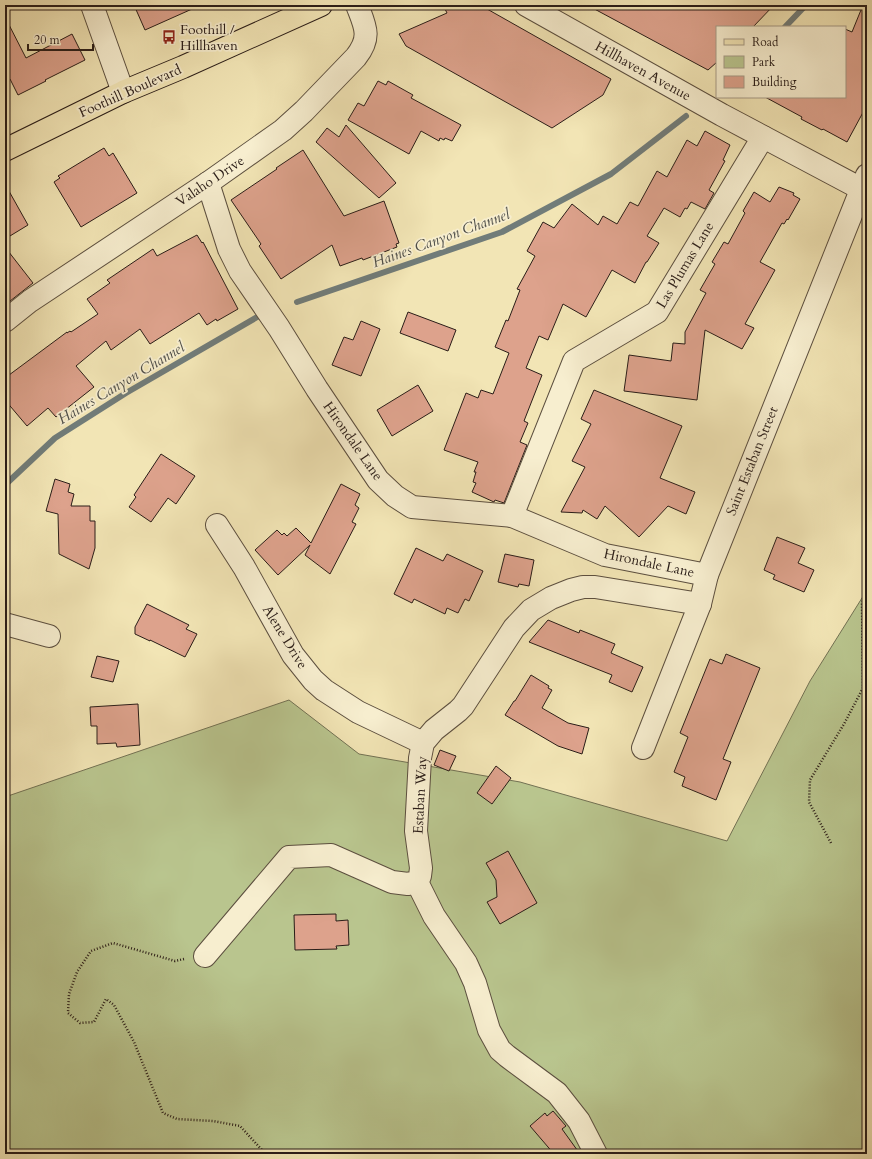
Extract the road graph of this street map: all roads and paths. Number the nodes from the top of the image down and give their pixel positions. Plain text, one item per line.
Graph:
1 (92, 5) edge
2 (321, 5) edge
3 (356, 5) edge
4 (526, 5) edge
5 (123, 92) junction
6 (762, 137) junction
7 (5, 150) edge
8 (208, 183) junction
9 (865, 185) edge
10 (5, 321) edge
11 (512, 516) junction
12 (217, 525) dead end
13 (707, 575) junction
14 (867, 583) edge
15 (700, 604) junction
16 (5, 624) edge
17 (49, 636) dead end
18 (423, 743) junction
19 (643, 748) dead end
20 (831, 843) dead end
21 (417, 882) junction
22 (205, 956) joint
23 (272, 1154) edge
24 (596, 1154) edge

1 - 5 street
2 - 5 main road, Foothill Boulevard
3 - 8 street, Valaho Drive
4 - 6 street, Hillhaven Avenue
5 - 7 main road, Foothill Boulevard
6 - 9 street, Hillhaven Avenue
6 - 11 street, Las Plumas Lane
8 - 10 street, Valaho Drive
8 - 11 street, Hirondale Lane
9 - 13 street, Saint Estaban Street
11 - 13 street, Hirondale Lane
12 - 18 street, Alene Drive
13 - 15 street, Saint Estaban Street
14 - 20 path
15 - 18 street, Estaban Way
15 - 19 street, Saint Estaban Street
16 - 17 street
18 - 21 street, Estaban Way
21 - 22 street
21 - 24 street
22 - 23 path

